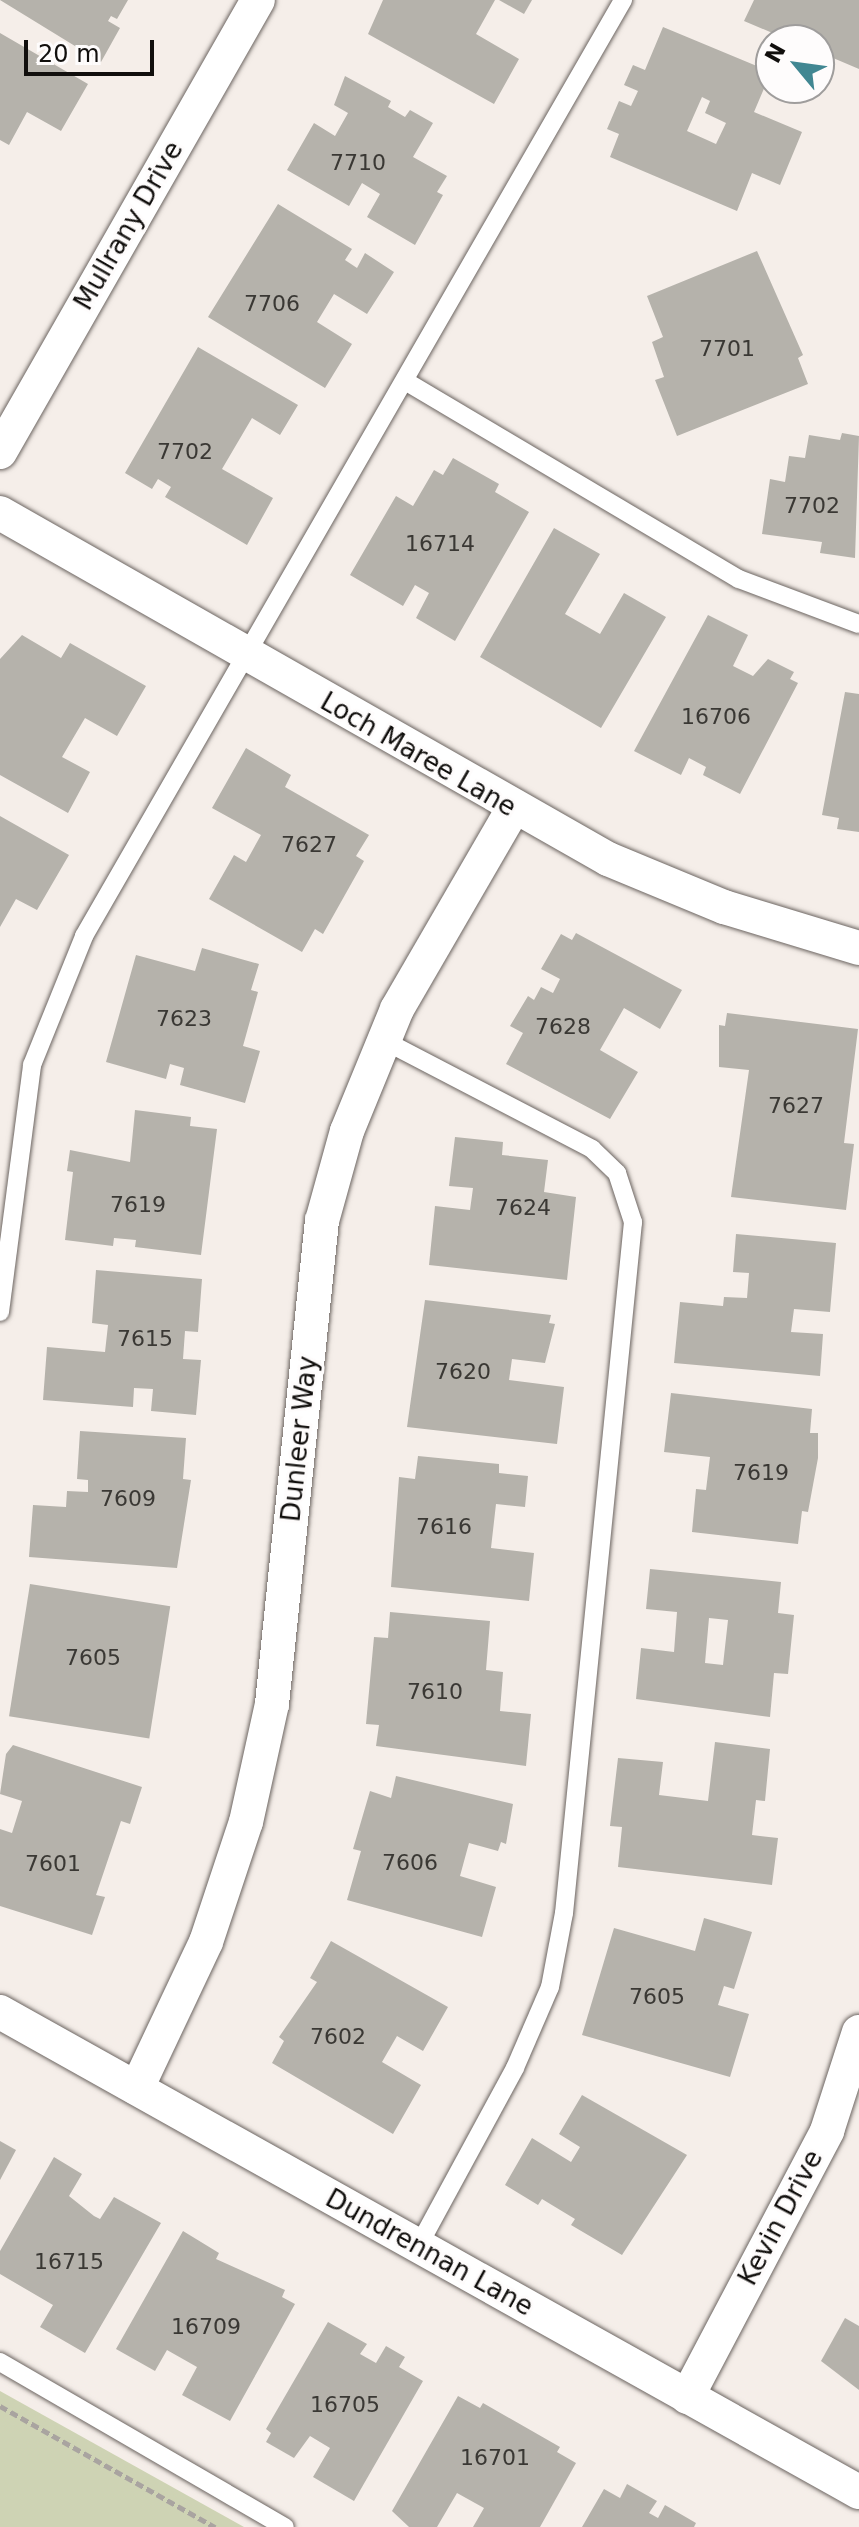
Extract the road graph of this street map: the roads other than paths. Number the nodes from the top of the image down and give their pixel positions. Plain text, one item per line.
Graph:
1 (258, 0) edge
2 (623, 0) edge
3 (407, 382) junction
4 (0, 452) edge
5 (0, 513) edge
6 (859, 624) edge
7 (245, 655) junction
8 (513, 809) junction
9 (859, 948) edge
10 (383, 1040) junction
11 (0, 1312) edge
12 (0, 2012) edge
13 (859, 2032) edge
14 (137, 2088) junction
15 (418, 2247) junction
16 (0, 2362) edge
17 (687, 2397) junction
18 (859, 2492) edge
19 (285, 2527) edge

1 - 4 street, Mullrany Drive
2 - 3 lane
3 - 6 lane
3 - 7 lane
5 - 7 street, Loch Maree Lane
7 - 8 street, Loch Maree Lane
7 - 11 lane
8 - 9 street, Loch Maree Lane
8 - 10 street, Dunleer Way
10 - 14 street, Dunleer Way
10 - 15 lane
12 - 14 street, Dundrennan Lane
13 - 17 street, Kevin Drive
14 - 15 street, Dundrennan Lane
15 - 17 street, Dundrennan Lane
16 - 19 lane
17 - 18 street, Dundrennan Lane

